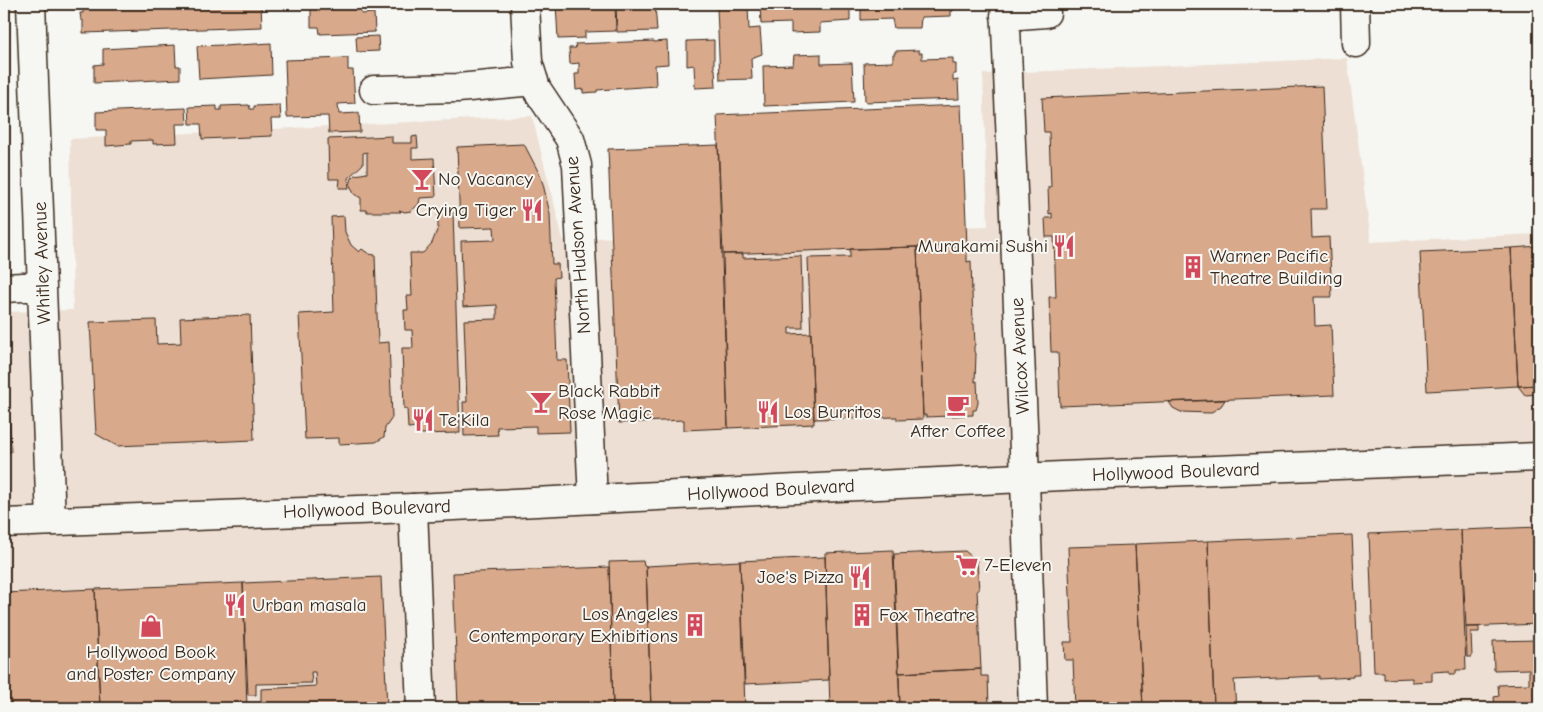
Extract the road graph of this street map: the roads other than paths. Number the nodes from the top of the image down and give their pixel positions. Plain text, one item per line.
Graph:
1 (31, 4) edge
2 (525, 4) edge
3 (1355, 4) edge
4 (1005, 10) edge
5 (1046, 13) dead end
6 (1356, 43) dead end
7 (534, 80) junction
8 (374, 90) dead end
9 (42, 286) junction
10 (4, 288) edge
11 (1539, 458) edge
12 (1025, 478) junction
13 (592, 499) junction
14 (413, 508) junction
15 (51, 521) junction
16 (4, 523) edge
17 (421, 708) edge
18 (1034, 708) edge

1 - 9 street, Whitley Avenue
2 - 7 street, North Hudson Avenue
3 - 6 street
4 - 5 street
4 - 12 street, Wilcox Avenue
7 - 8 street
7 - 13 street, North Hudson Avenue
9 - 10 street
9 - 15 street, Whitley Avenue
11 - 12 street, Hollywood Boulevard
12 - 13 street, Hollywood Boulevard
12 - 18 street, Wilcox Avenue
13 - 14 street, Hollywood Boulevard
14 - 15 street, Hollywood Boulevard
14 - 17 street
15 - 16 street, Hollywood Boulevard

